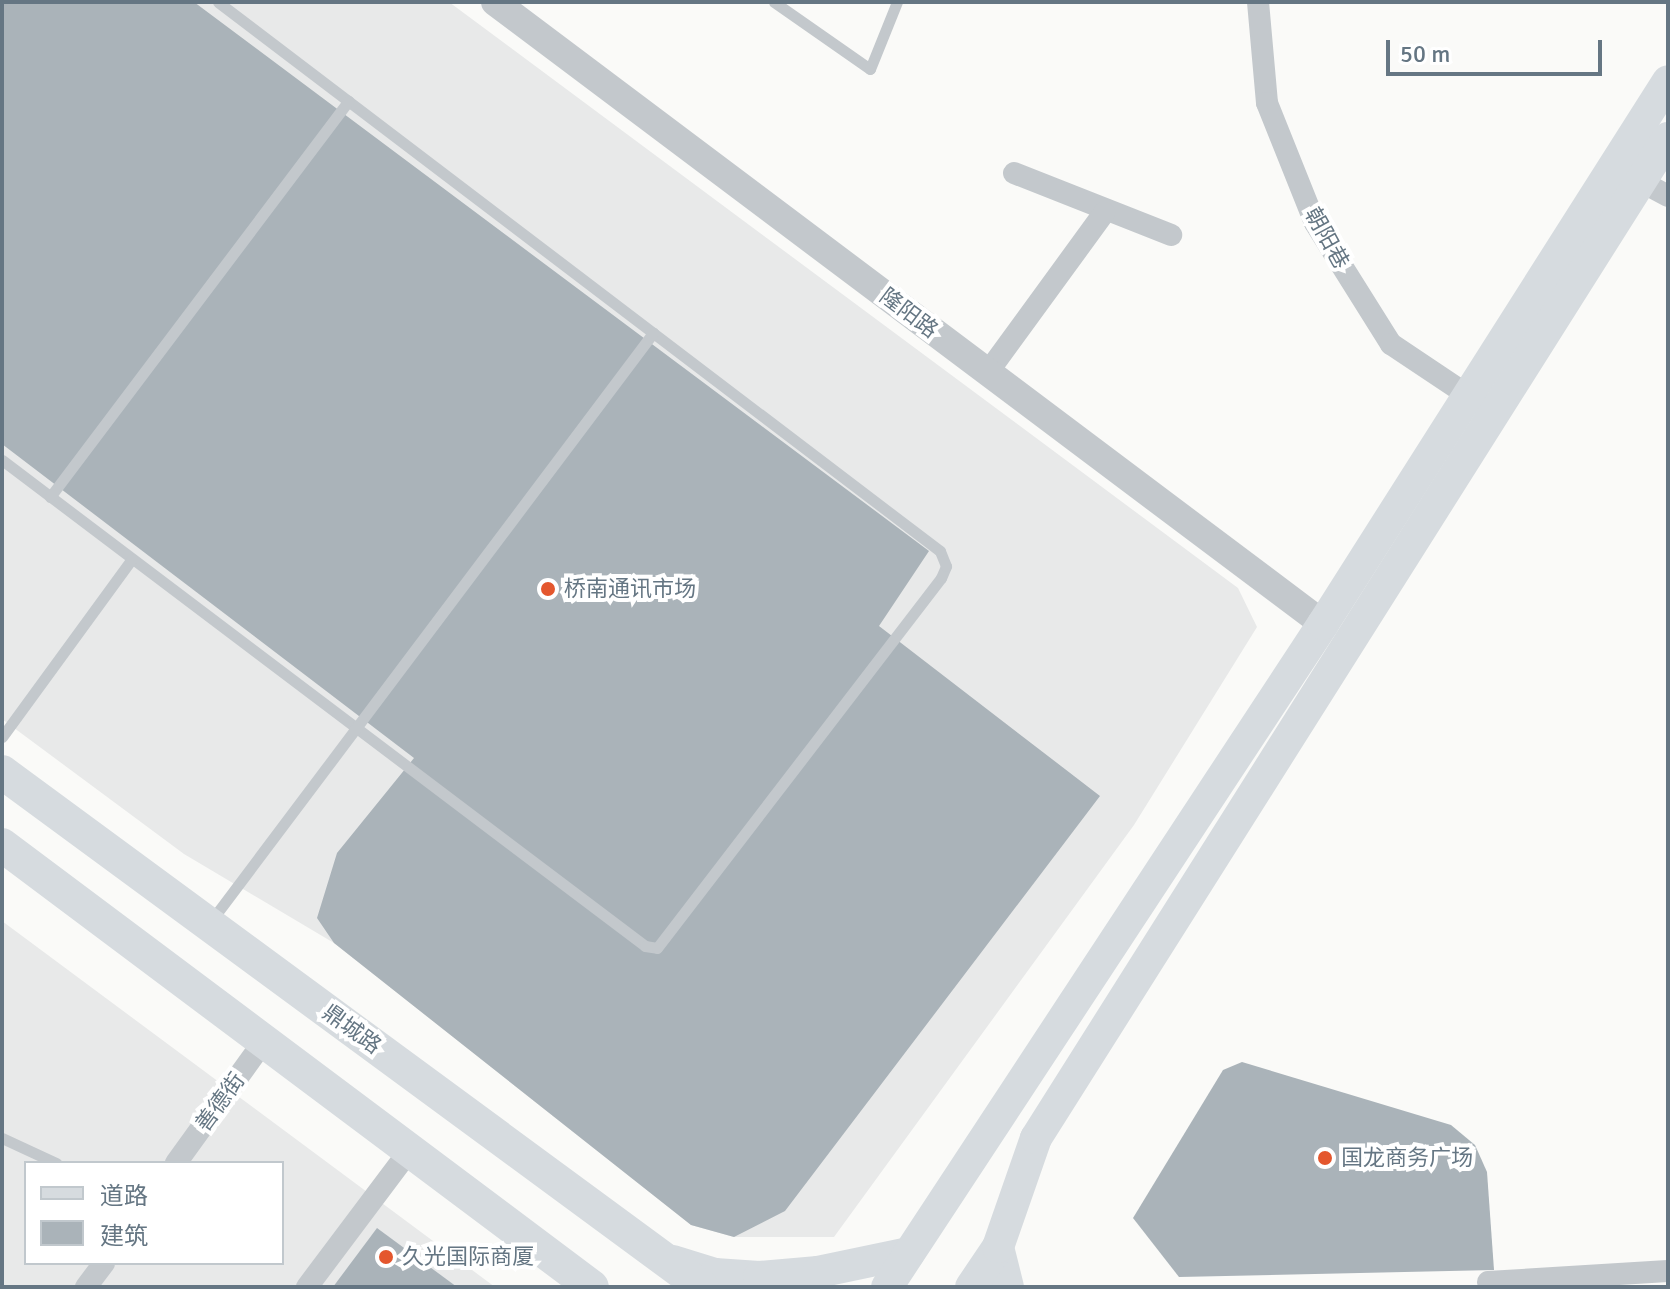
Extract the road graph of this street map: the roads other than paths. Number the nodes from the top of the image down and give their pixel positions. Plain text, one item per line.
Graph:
1 (218, 2) edge
2 (774, 2) edge
3 (897, 2) edge
4 (1258, 2) edge
5 (510, 7) edge
6 (1668, 81) edge
7 (348, 101) junction
8 (1668, 138) edge
9 (1014, 173) dead end
10 (1641, 182) edge
11 (1104, 213) junction
12 (1171, 235) dead end
13 (653, 333) junction
14 (988, 372) junction
15 (1468, 396) junction
16 (1497, 413) junction
17 (2, 460) edge
18 (50, 497) junction
19 (132, 559) junction
20 (1323, 624) junction
21 (356, 728) junction
22 (2, 737) edge
23 (2, 772) edge
24 (2, 845) edge
25 (208, 924) junction
26 (264, 1041) junction
27 (2, 1138) edge
28 (410, 1150) junction
29 (52, 1161) edge
30 (177, 1161) edge
31 (998, 1247) junction
32 (909, 1253) junction
33 (661, 1257) junction
34 (102, 1265) edge
35 (1668, 1271) edge
36 (1488, 1282) dead end
37 (86, 1287) edge
38 (307, 1287) edge
39 (592, 1287) edge
40 (702, 1287) edge
41 (887, 1287) edge
42 (971, 1287) edge
43 (1008, 1287) edge

1 - 7 lane
2 - 3 lane
4 - 15 street, 朝阳巷
5 - 14 street, 隆阳路
6 - 10 main road
7 - 13 lane
7 - 18 lane
8 - 10 main road
9 - 11 street
10 - 15 main road
10 - 16 main road
11 - 12 street
11 - 14 street
13 - 21 lane
13 - 21 lane
14 - 20 street, 隆阳路
15 - 16 street, 朝阳巷
15 - 20 main road
16 - 31 main road
17 - 18 lane
18 - 19 lane
19 - 21 lane
19 - 22 lane
20 - 32 main road
21 - 25 lane
23 - 25 main road, 鼎城路
24 - 26 main road
25 - 33 main road, 鼎城路
26 - 28 main road
26 - 30 street, 善德街
27 - 29 lane
28 - 38 street
28 - 39 main road
31 - 42 main road
31 - 43 main road
32 - 33 main road
32 - 41 main road
33 - 40 main road, 鼎城路
34 - 37 street
35 - 36 street

